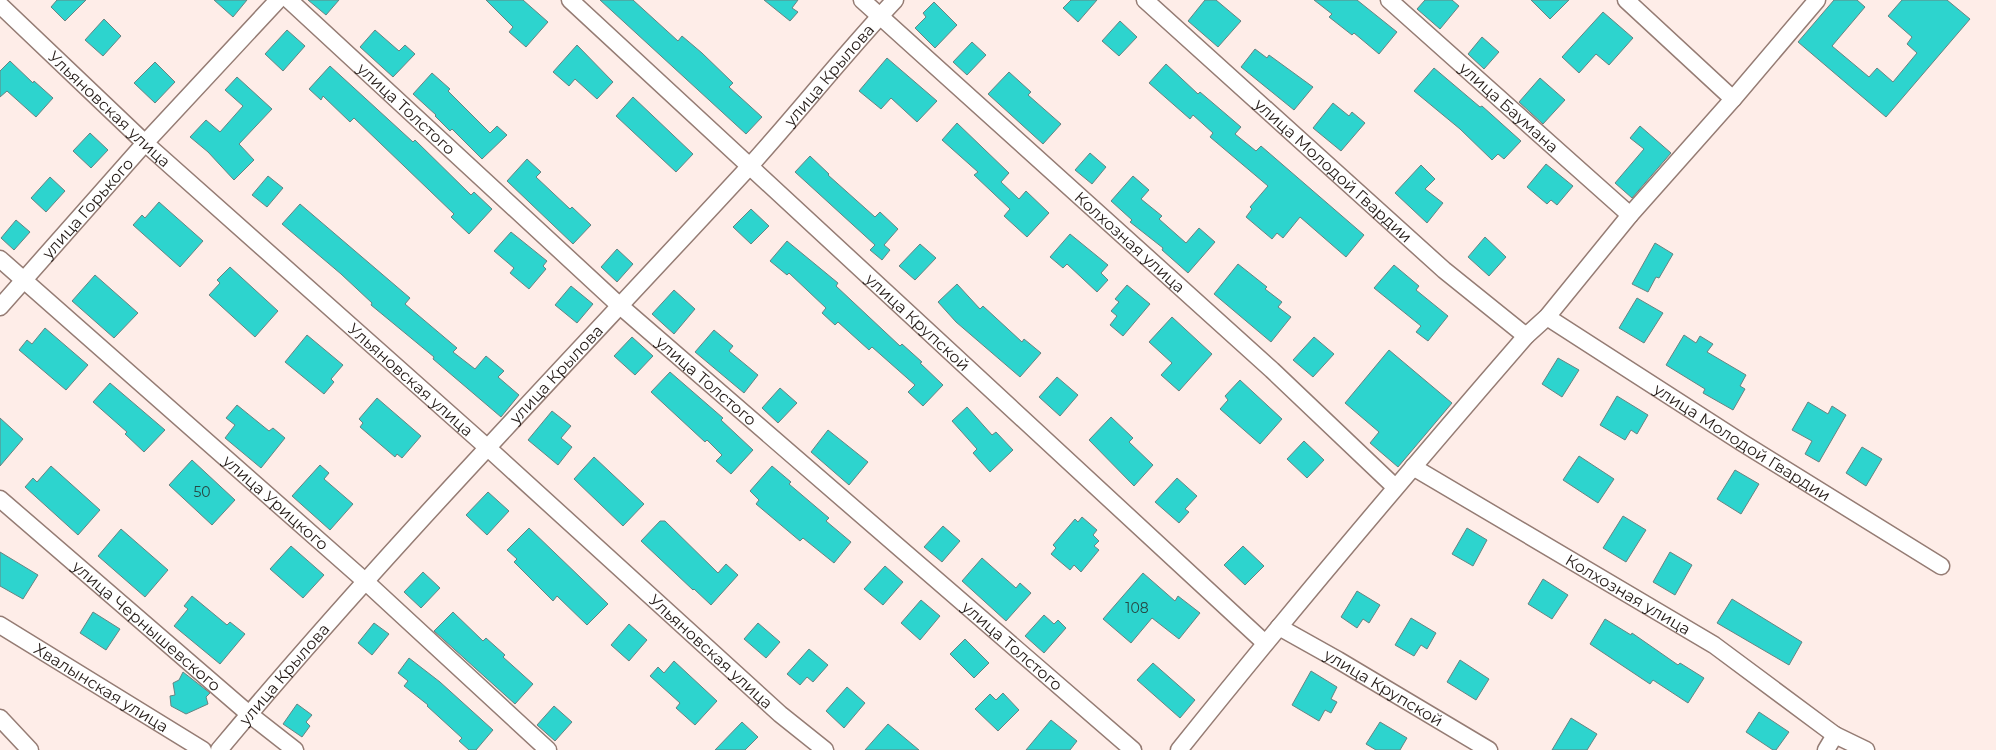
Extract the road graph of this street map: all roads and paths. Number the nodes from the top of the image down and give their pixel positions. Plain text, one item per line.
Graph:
1 (278, 0) edge
2 (288, 0) edge
3 (570, 0) edge
4 (862, 0) edge
5 (896, 0) edge
6 (1145, 0) edge
7 (1390, 0) edge
8 (1626, 0) edge
9 (1816, 0) edge
10 (0, 5) edge
11 (880, 16) junction
12 (1733, 99) junction
13 (145, 144) junction
14 (750, 166) junction
15 (1630, 215) junction
16 (0, 259) edge
17 (24, 281) junction
18 (619, 305) junction
19 (0, 307) edge
20 (1546, 317) junction
21 (1526, 336) junction
22 (488, 449) junction
23 (1413, 467) junction
24 (1395, 487) junction
25 (0, 499) edge
26 (1941, 566) dead end
27 (365, 581) junction
28 (1279, 627) junction
29 (2, 632) edge
30 (1265, 643) junction
31 (249, 714) junction
32 (0, 718) edge
33 (1835, 735) junction
34 (30, 750) edge
35 (203, 750) edge
36 (218, 750) edge
37 (295, 750) edge
38 (548, 750) edge
39 (825, 750) edge
40 (1133, 750) edge
41 (1180, 750) edge
42 (1490, 750) edge
43 (1826, 750) edge
44 (1866, 750) edge

1 - 13 street, улица Горького
2 - 18 street, улица Толстого
3 - 14 street, улица Крупской
4 - 11 street, Колхозная улица
5 - 11 street, улица Крылова
6 - 21 street, улица Молодой Гвардии
7 - 15 street, улица Баумана
8 - 12 street
9 - 12 street
10 - 13 street, Ульяновская улица
11 - 14 street, улица Крылова
11 - 24 street, Колхозная улица
12 - 15 street
13 - 17 street, улица Горького
13 - 22 street, Ульяновская улица
14 - 18 street, улица Крылова
14 - 30 street, улица Крупской
15 - 20 street
16 - 17 street, улица Урицкого
17 - 19 street, улица Горького
17 - 27 street, улица Урицкого
18 - 22 street, улица Крылова
18 - 40 street, улица Толстого
20 - 21 street
20 - 26 street, улица Молодой Гвардии
21 - 23 street
22 - 27 street, улица Крылова
22 - 39 street, Ульяновская улица
23 - 24 street
23 - 33 street, Колхозная улица
24 - 28 street
25 - 31 street, улица Чернышевского
27 - 31 street, улица Крылова
27 - 38 street, улица Урицкого
28 - 30 street
28 - 42 street, улица Крупской
29 - 35 street, Хвалынская улица
30 - 41 street
31 - 36 street, улица Крылова
31 - 37 street, улица Чернышевского
32 - 34 street
33 - 43 street
33 - 44 street, Колхозная улица

